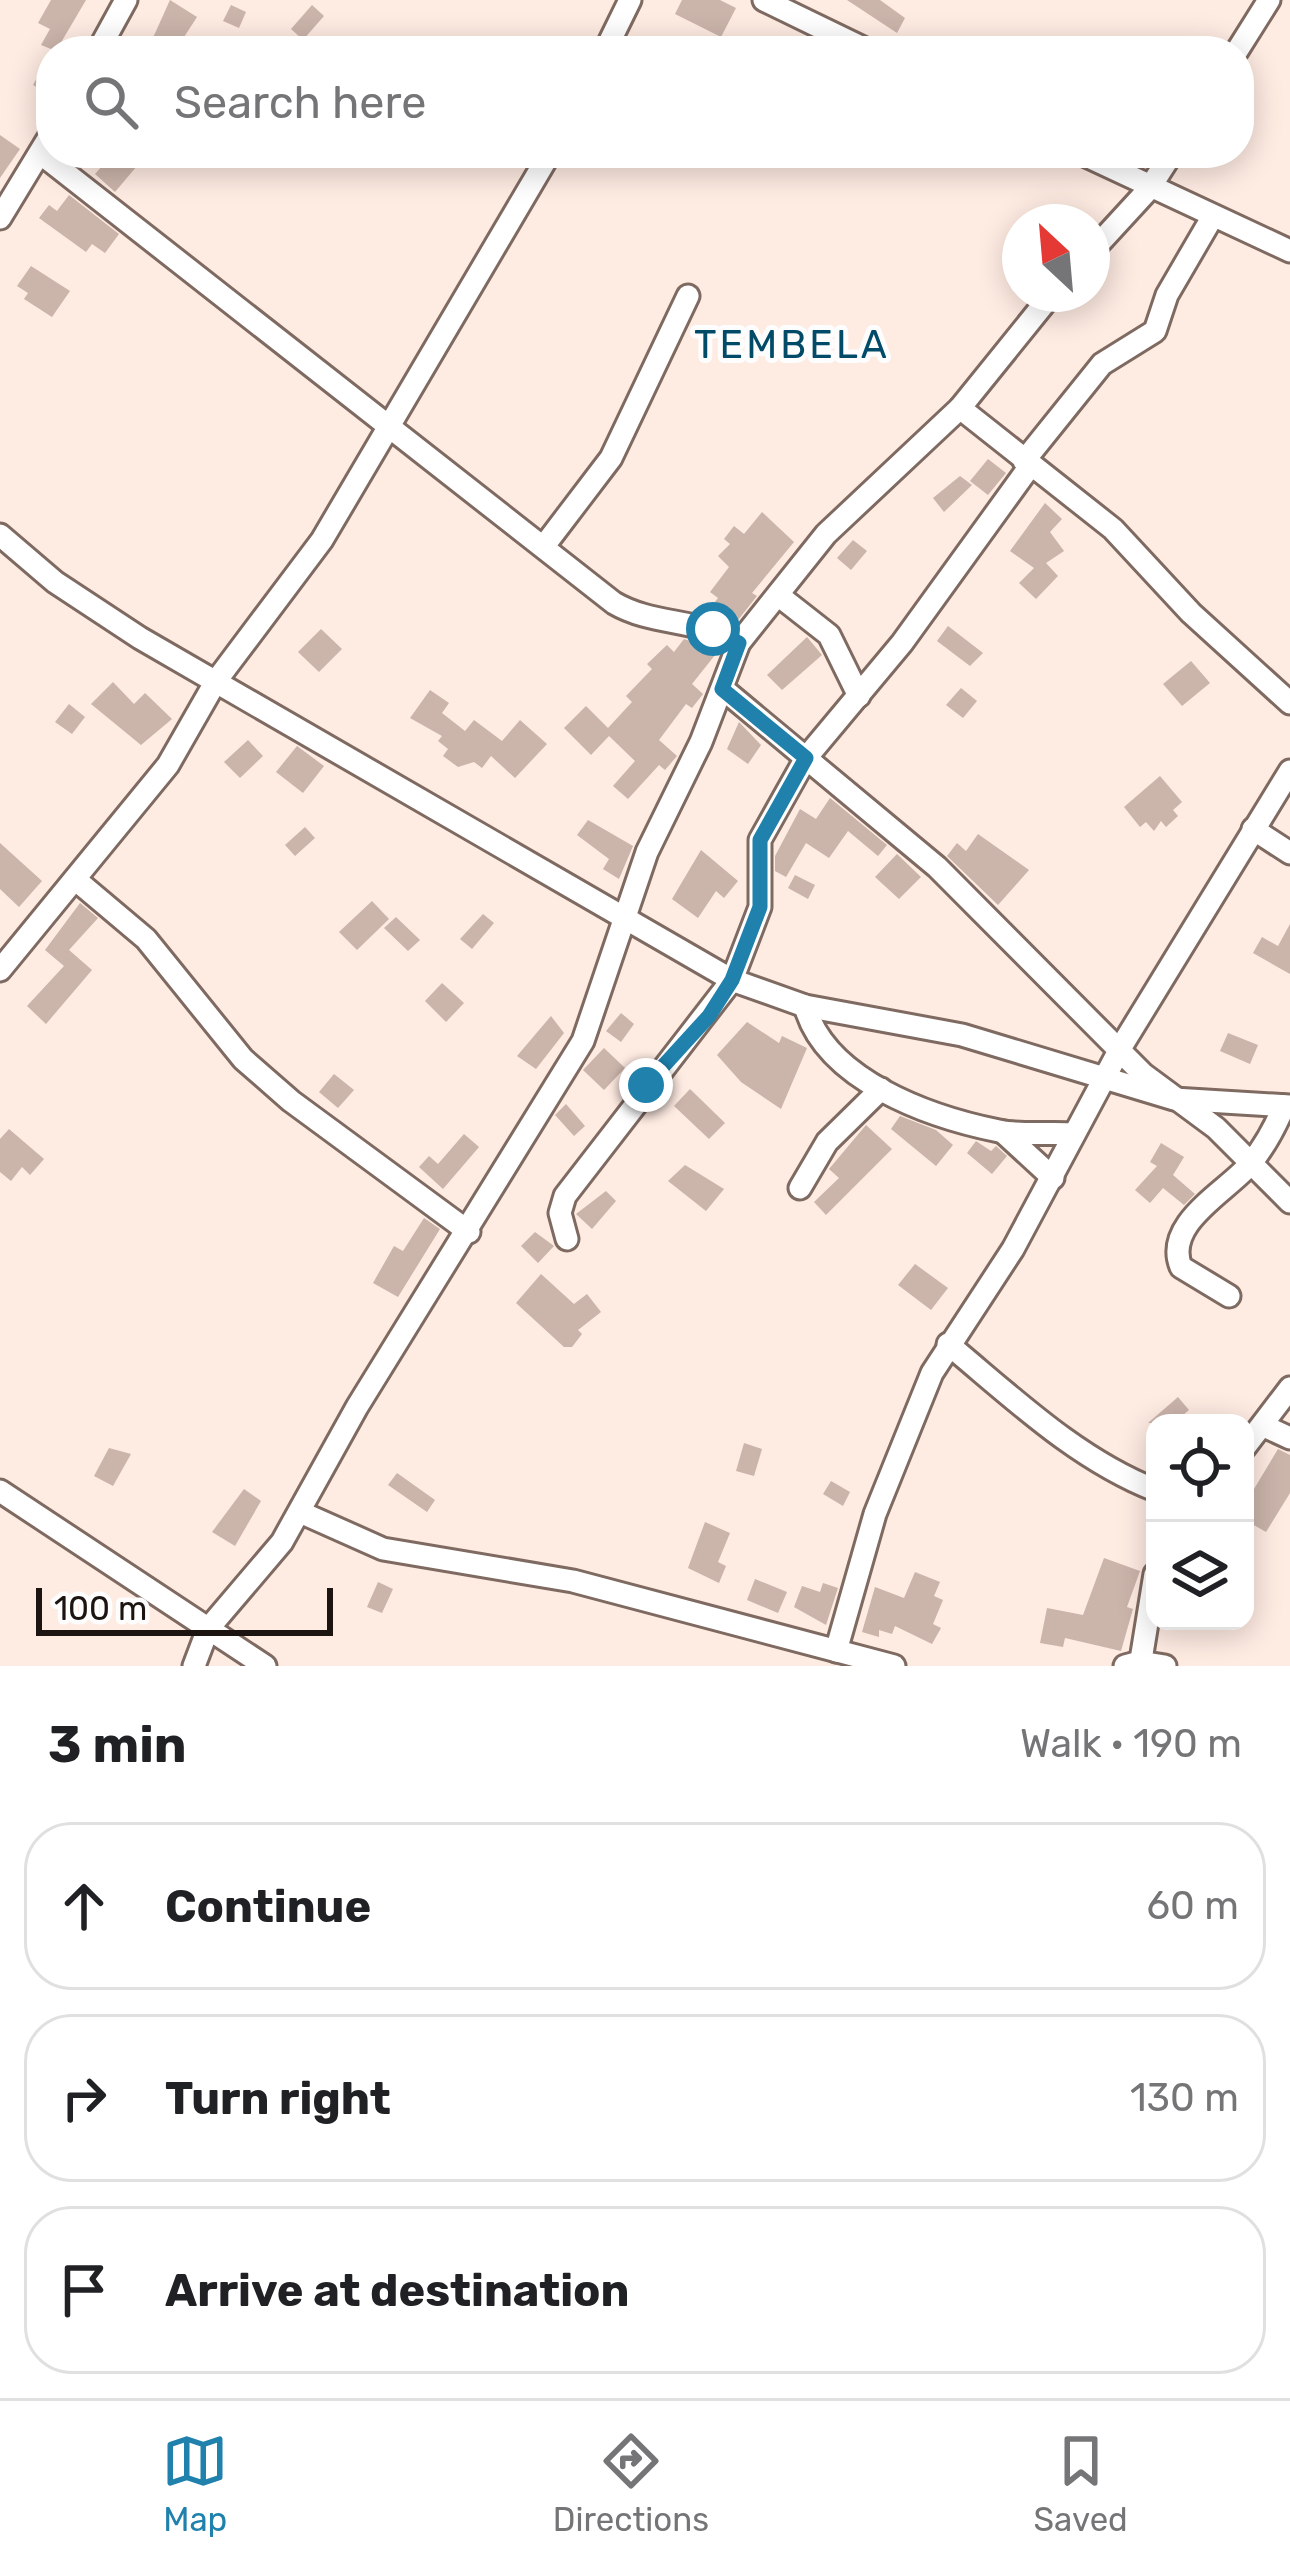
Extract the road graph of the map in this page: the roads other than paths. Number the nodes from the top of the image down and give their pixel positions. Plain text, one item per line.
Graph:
1 (127, 0) edge
2 (630, 0) edge
3 (764, 0) edge
4 (1269, 0) edge
5 (107, 36) edge
6 (612, 36) edge
7 (838, 36) edge
8 (1246, 36) edge
9 (36, 160) edge
10 (75, 168) edge
11 (541, 168) edge
12 (1109, 168) edge
13 (1162, 168) edge
14 (1149, 189) junction
15 (1213, 217) junction
16 (0, 218) edge
17 (1110, 231) edge
18 (1290, 251) edge
19 (688, 296) dead end
20 (1037, 312) edge
21 (960, 408) junction
22 (392, 426) junction
23 (1027, 463) junction
24 (0, 535) edge
25 (544, 546) junction
26 (778, 595) junction
27 (739, 643) junction
28 (216, 681) junction
29 (722, 689) junction
30 (859, 696) junction
31 (1290, 703) edge
32 (806, 758) junction
33 (1290, 771) edge
34 (1253, 829) junction
35 (1290, 853) edge
36 (76, 880) junction
37 (627, 916) junction
38 (0, 970) edge
39 (732, 980) junction
40 (805, 1006) junction
41 (1121, 1047) junction
42 (1103, 1078) junction
43 (881, 1089) junction
44 (1174, 1099) junction
45 (1287, 1106) edge
46 (1003, 1132) junction
47 (1074, 1134) junction
48 (1252, 1162) junction
49 (1053, 1178) junction
50 (800, 1189) dead end
51 (1290, 1202) edge
52 (469, 1232) junction
53 (567, 1239) dead end
54 (1229, 1296) dead end
55 (948, 1344) junction
56 (1290, 1388) edge
57 (1264, 1426) junction
58 (1254, 1437) edge
59 (1290, 1438) edge
60 (1146, 1486) edge
61 (0, 1490) edge
62 (300, 1512) junction
63 (1146, 1614) edge
64 (208, 1629) junction
65 (845, 1657) edge
66 (1135, 1664) edge
67 (194, 1666) edge
68 (265, 1666) edge
69 (894, 1666) edge
70 (1165, 1666) edge

1 - 5 street
2 - 6 street
3 - 7 street
4 - 8 street
9 - 16 street
10 - 22 street
11 - 22 street
12 - 14 street
13 - 14 street
14 - 15 street
14 - 17 street
15 - 18 street
15 - 23 street
19 - 25 street
20 - 21 street
21 - 23 street
21 - 26 street
22 - 25 street
22 - 28 street
23 - 30 street
23 - 31 street
24 - 28 street
25 - 27 street
26 - 27 street
26 - 30 street
27 - 29 street
28 - 36 street
28 - 37 street
29 - 32 street
29 - 37 street
30 - 32 street
32 - 39 street
32 - 41 street
33 - 34 street
34 - 35 street
34 - 41 street
36 - 38 street
36 - 52 street
37 - 39 street
37 - 52 street
39 - 40 street
39 - 53 street
40 - 42 street
40 - 43 street
41 - 42 street
41 - 44 street
42 - 44 street
42 - 47 street
43 - 46 street
43 - 50 street
44 - 45 street
44 - 48 street
45 - 48 street
46 - 47 street
46 - 49 street
47 - 49 street
48 - 51 street
48 - 54 street
49 - 55 street
52 - 62 street
55 - 60 street
55 - 65 street
56 - 57 street
57 - 58 street
57 - 59 street
61 - 64 street
62 - 64 street
62 - 65 street
63 - 66 street
64 - 67 street
64 - 68 street
65 - 69 street
66 - 70 street

